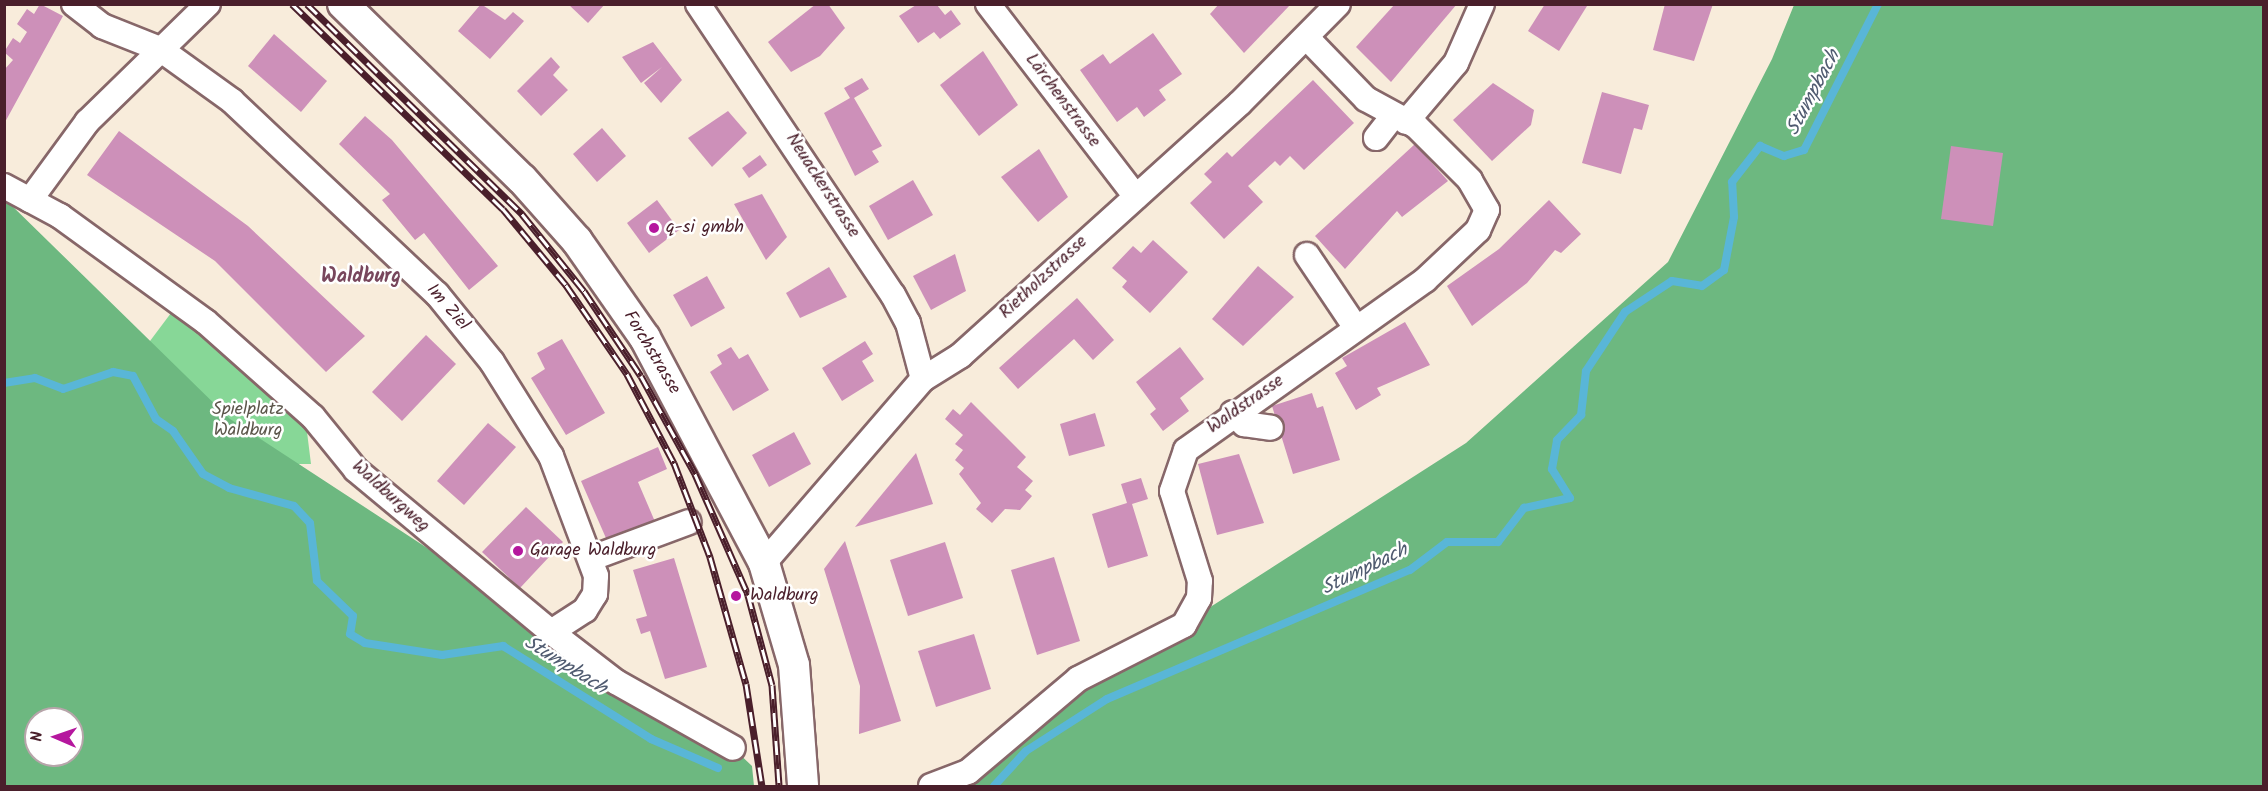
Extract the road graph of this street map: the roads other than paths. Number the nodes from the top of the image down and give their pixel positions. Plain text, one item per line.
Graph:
1 (74, 4) edge
2 (208, 4) edge
3 (343, 4) edge
4 (698, 4) edge
5 (988, 4) edge
6 (1338, 4) edge
7 (1482, 4) edge
8 (1307, 38) junction
9 (160, 49) junction
10 (1400, 118) junction
11 (1376, 138) dead end
12 (4, 186) edge
13 (1136, 197) junction
14 (30, 200) junction
15 (1307, 255) dead end
16 (1356, 328) junction
17 (923, 379) junction
18 (1233, 413) junction
19 (1271, 428) dead end
20 (689, 522) dead end
21 (592, 558) junction
22 (764, 563) junction
23 (551, 632) junction
24 (733, 748) dead end
25 (803, 786) edge
26 (931, 786) edge

1 - 9 street, Im Ziel
2 - 9 street
3 - 22 main road, Forchstrasse
4 - 17 street, Neuackerstrasse
5 - 13 street, Lärchenstrasse
6 - 8 street, Rietholzstrasse
7 - 10 street
8 - 10 street, Waldstrasse
8 - 13 street, Rietholzstrasse
9 - 14 street
9 - 21 street, Im Ziel
10 - 11 street
10 - 16 street, Waldstrasse
12 - 14 street, Waldburgweg
13 - 17 street, Rietholzstrasse
14 - 23 street, Waldburgweg
15 - 16 street
16 - 18 street, Waldstrasse
17 - 22 street, Rietholzstrasse
18 - 19 street
18 - 26 street, Waldstrasse
20 - 21 street
21 - 23 street, Im Ziel
22 - 25 main road, Forchstrasse
23 - 24 street, Waldburgweg

